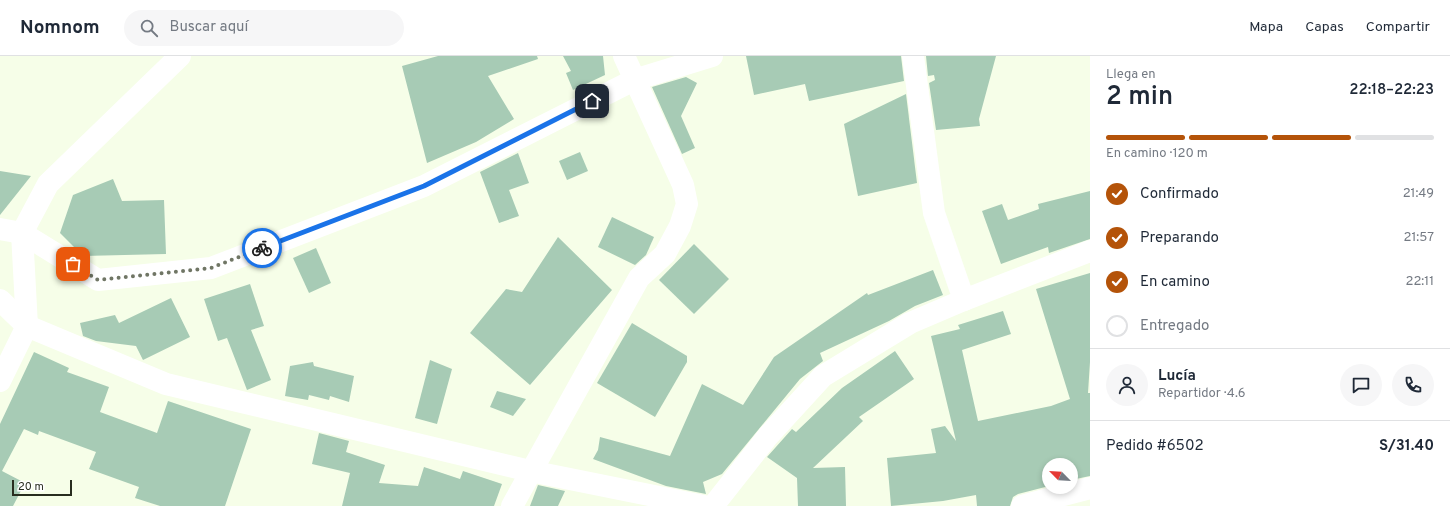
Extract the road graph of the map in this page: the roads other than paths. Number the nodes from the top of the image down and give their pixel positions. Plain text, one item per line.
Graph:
1 (180, 56) edge
2 (624, 56) edge
3 (712, 56) edge
4 (913, 56) edge
5 (634, 80) junction
6 (0, 230) edge
7 (22, 233) junction
8 (1090, 251) edge
9 (0, 300) edge
10 (964, 300) junction
11 (27, 326) junction
12 (0, 381) edge
13 (530, 472) junction
14 (1090, 488) edge
15 (512, 506) edge
16 (704, 506) edge
17 (713, 506) edge
18 (1022, 506) edge

1 - 7 street
2 - 5 street
3 - 5 street
4 - 10 street
5 - 7 street
5 - 13 street
6 - 7 street
7 - 11 street
8 - 10 street
9 - 11 street
10 - 17 street
11 - 12 street
11 - 13 street
13 - 15 street
13 - 16 street
14 - 18 street

